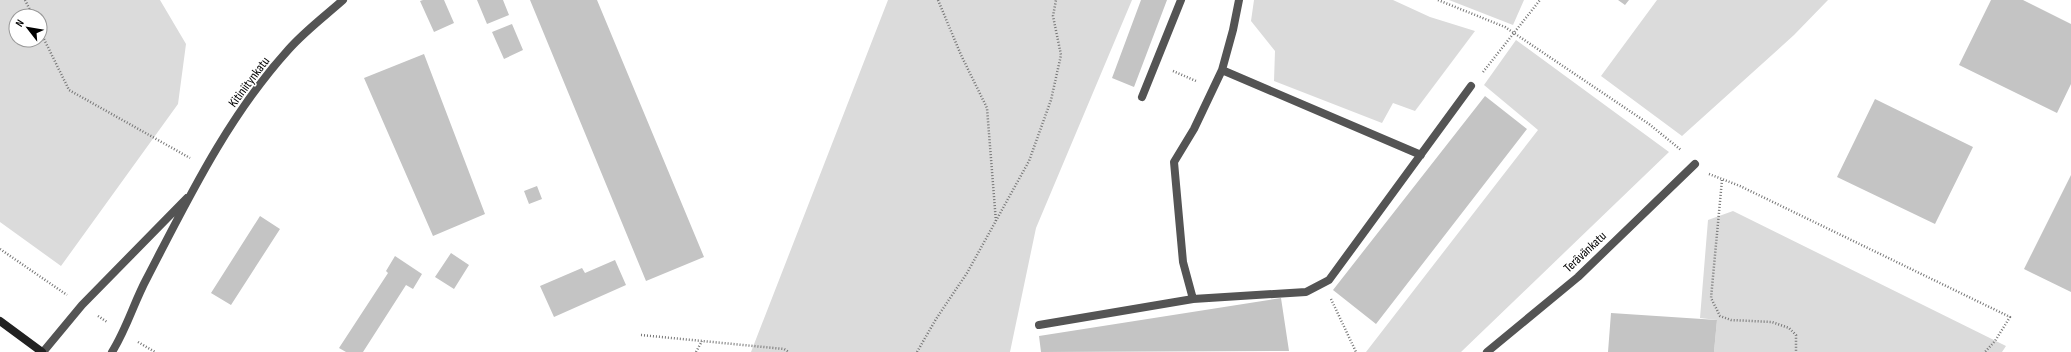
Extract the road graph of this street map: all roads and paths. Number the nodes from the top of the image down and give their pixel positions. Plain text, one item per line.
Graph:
1 (343, 0) edge
2 (938, 0) edge
3 (1056, 0) edge
4 (1181, 0) edge
5 (1239, 0) edge
6 (1438, 0) edge
7 (1540, 0) edge
8 (1514, 33) junction
9 (48, 47) edge
10 (1156, 63) junction
11 (1222, 70) junction
12 (1471, 86) joint
13 (1213, 89) junction
14 (1142, 97) dead end
15 (1421, 155) junction
16 (1695, 164) junction
17 (204, 167) junction
18 (1722, 180) junction
19 (193, 192) junction
20 (996, 222) junction
21 (1328, 294) dead end
22 (1193, 299) junction
23 (0, 321) edge
24 (1039, 325) dead end
25 (641, 335) dead end
26 (702, 341) junction
27 (42, 352) edge
28 (112, 352) edge
29 (696, 352) edge
30 (789, 352) edge
31 (917, 352) edge
32 (1356, 352) edge
33 (1486, 352) edge
34 (1796, 352) edge
35 (1985, 352) edge

1 - 17 street, Kitiniitynkatu
2 - 20 path
3 - 20 path
4 - 10 street
5 - 11 street
6 - 8 path
7 - 8 path
8 - 12 path
8 - 16 path
9 - 17 path
10 - 13 path
10 - 14 street
11 - 13 street
11 - 15 street
12 - 15 street
13 - 22 street
15 - 22 street
16 - 18 path
16 - 33 street, Terävänkatu
17 - 19 street, Kitiniitynkatu
18 - 34 path
18 - 35 path
19 - 27 street, Kitiniitynkatu
19 - 28 street, Kitiniitynkatu
20 - 31 path
21 - 32 path
22 - 24 street
23 - 27 main road
25 - 26 path
26 - 29 path
26 - 30 path

